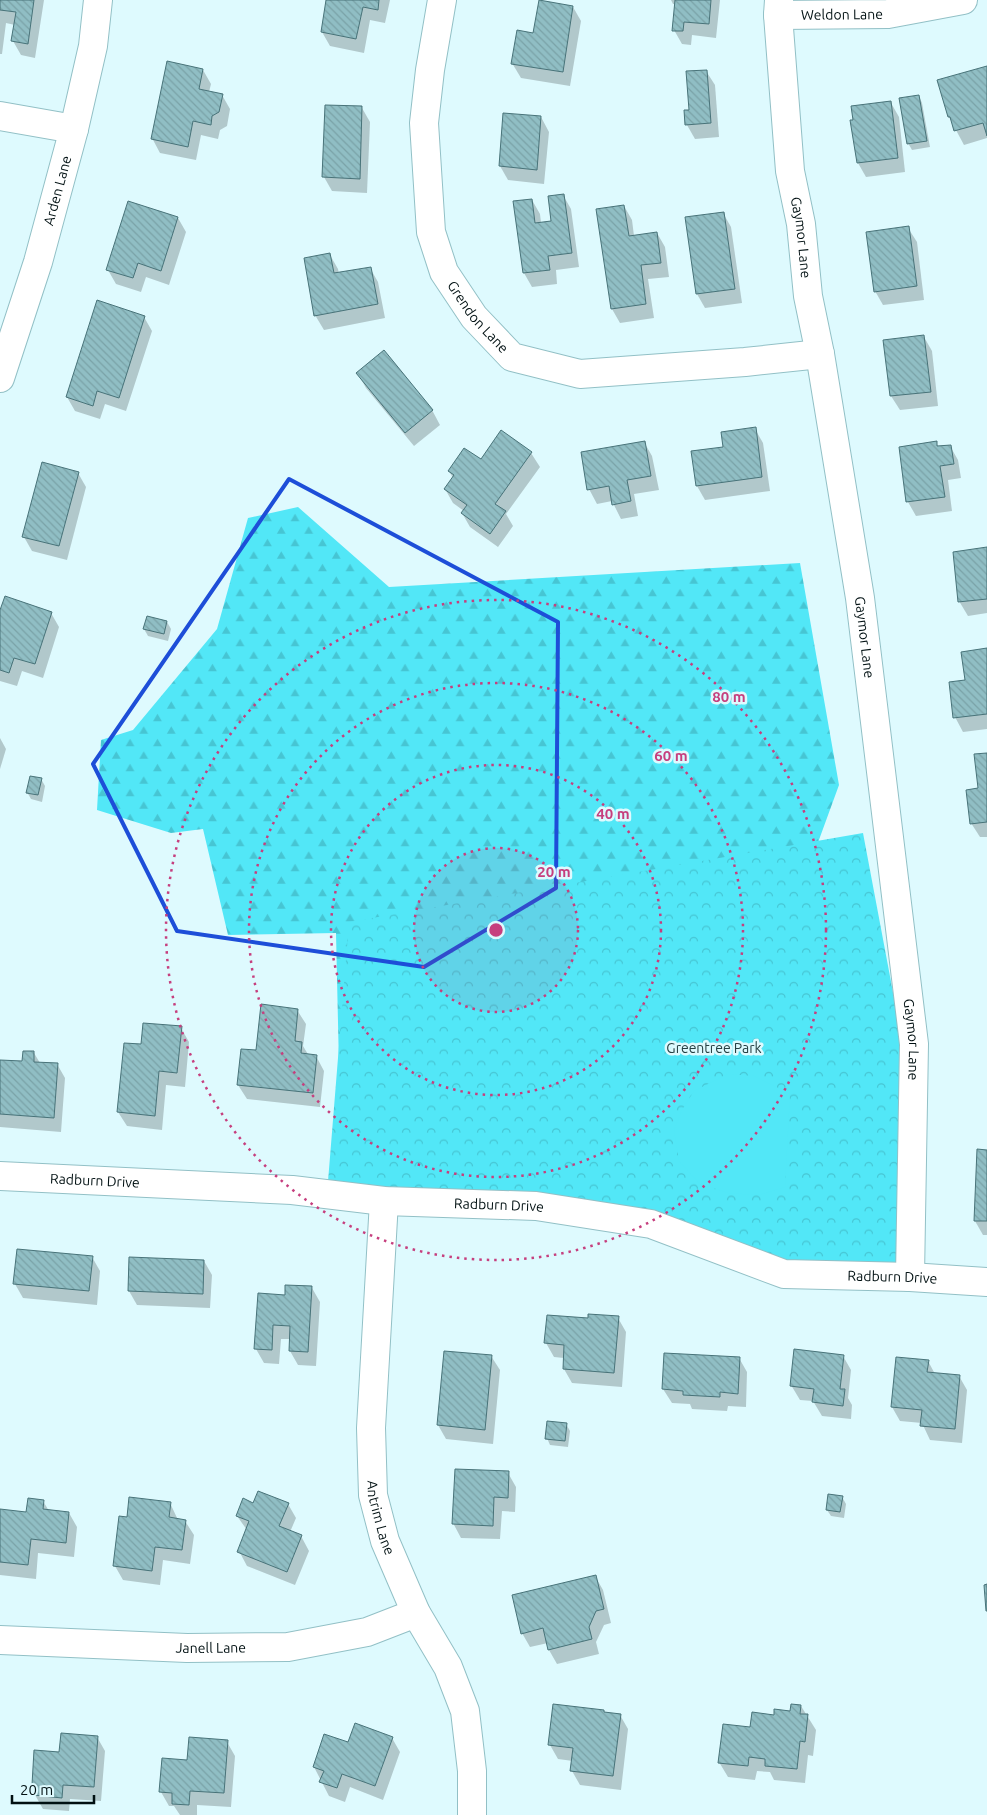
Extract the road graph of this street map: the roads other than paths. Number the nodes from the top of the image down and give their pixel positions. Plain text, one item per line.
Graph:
1 (98, 0) edge
2 (442, 0) edge
3 (963, 0) edge
4 (778, 8) edge
5 (0, 116) edge
6 (74, 129) junction
7 (820, 354) junction
8 (0, 378) edge
9 (0, 1176) edge
10 (384, 1201) junction
11 (910, 1277) junction
12 (987, 1282) edge
13 (416, 1613) junction
14 (0, 1640) edge
15 (472, 1815) edge

1 - 6 street, Arden Lane
2 - 7 street, Grendon Lane
3 - 4 street, Weldon Lane
4 - 7 street, Gaymor Lane
5 - 6 street
6 - 8 street, Arden Lane
7 - 11 street, Gaymor Lane
9 - 10 street, Radburn Drive
10 - 11 street, Radburn Drive
10 - 13 street, Antrim Lane
11 - 12 street, Radburn Drive
13 - 14 street, Janell Lane
13 - 15 street, Antrim Lane

